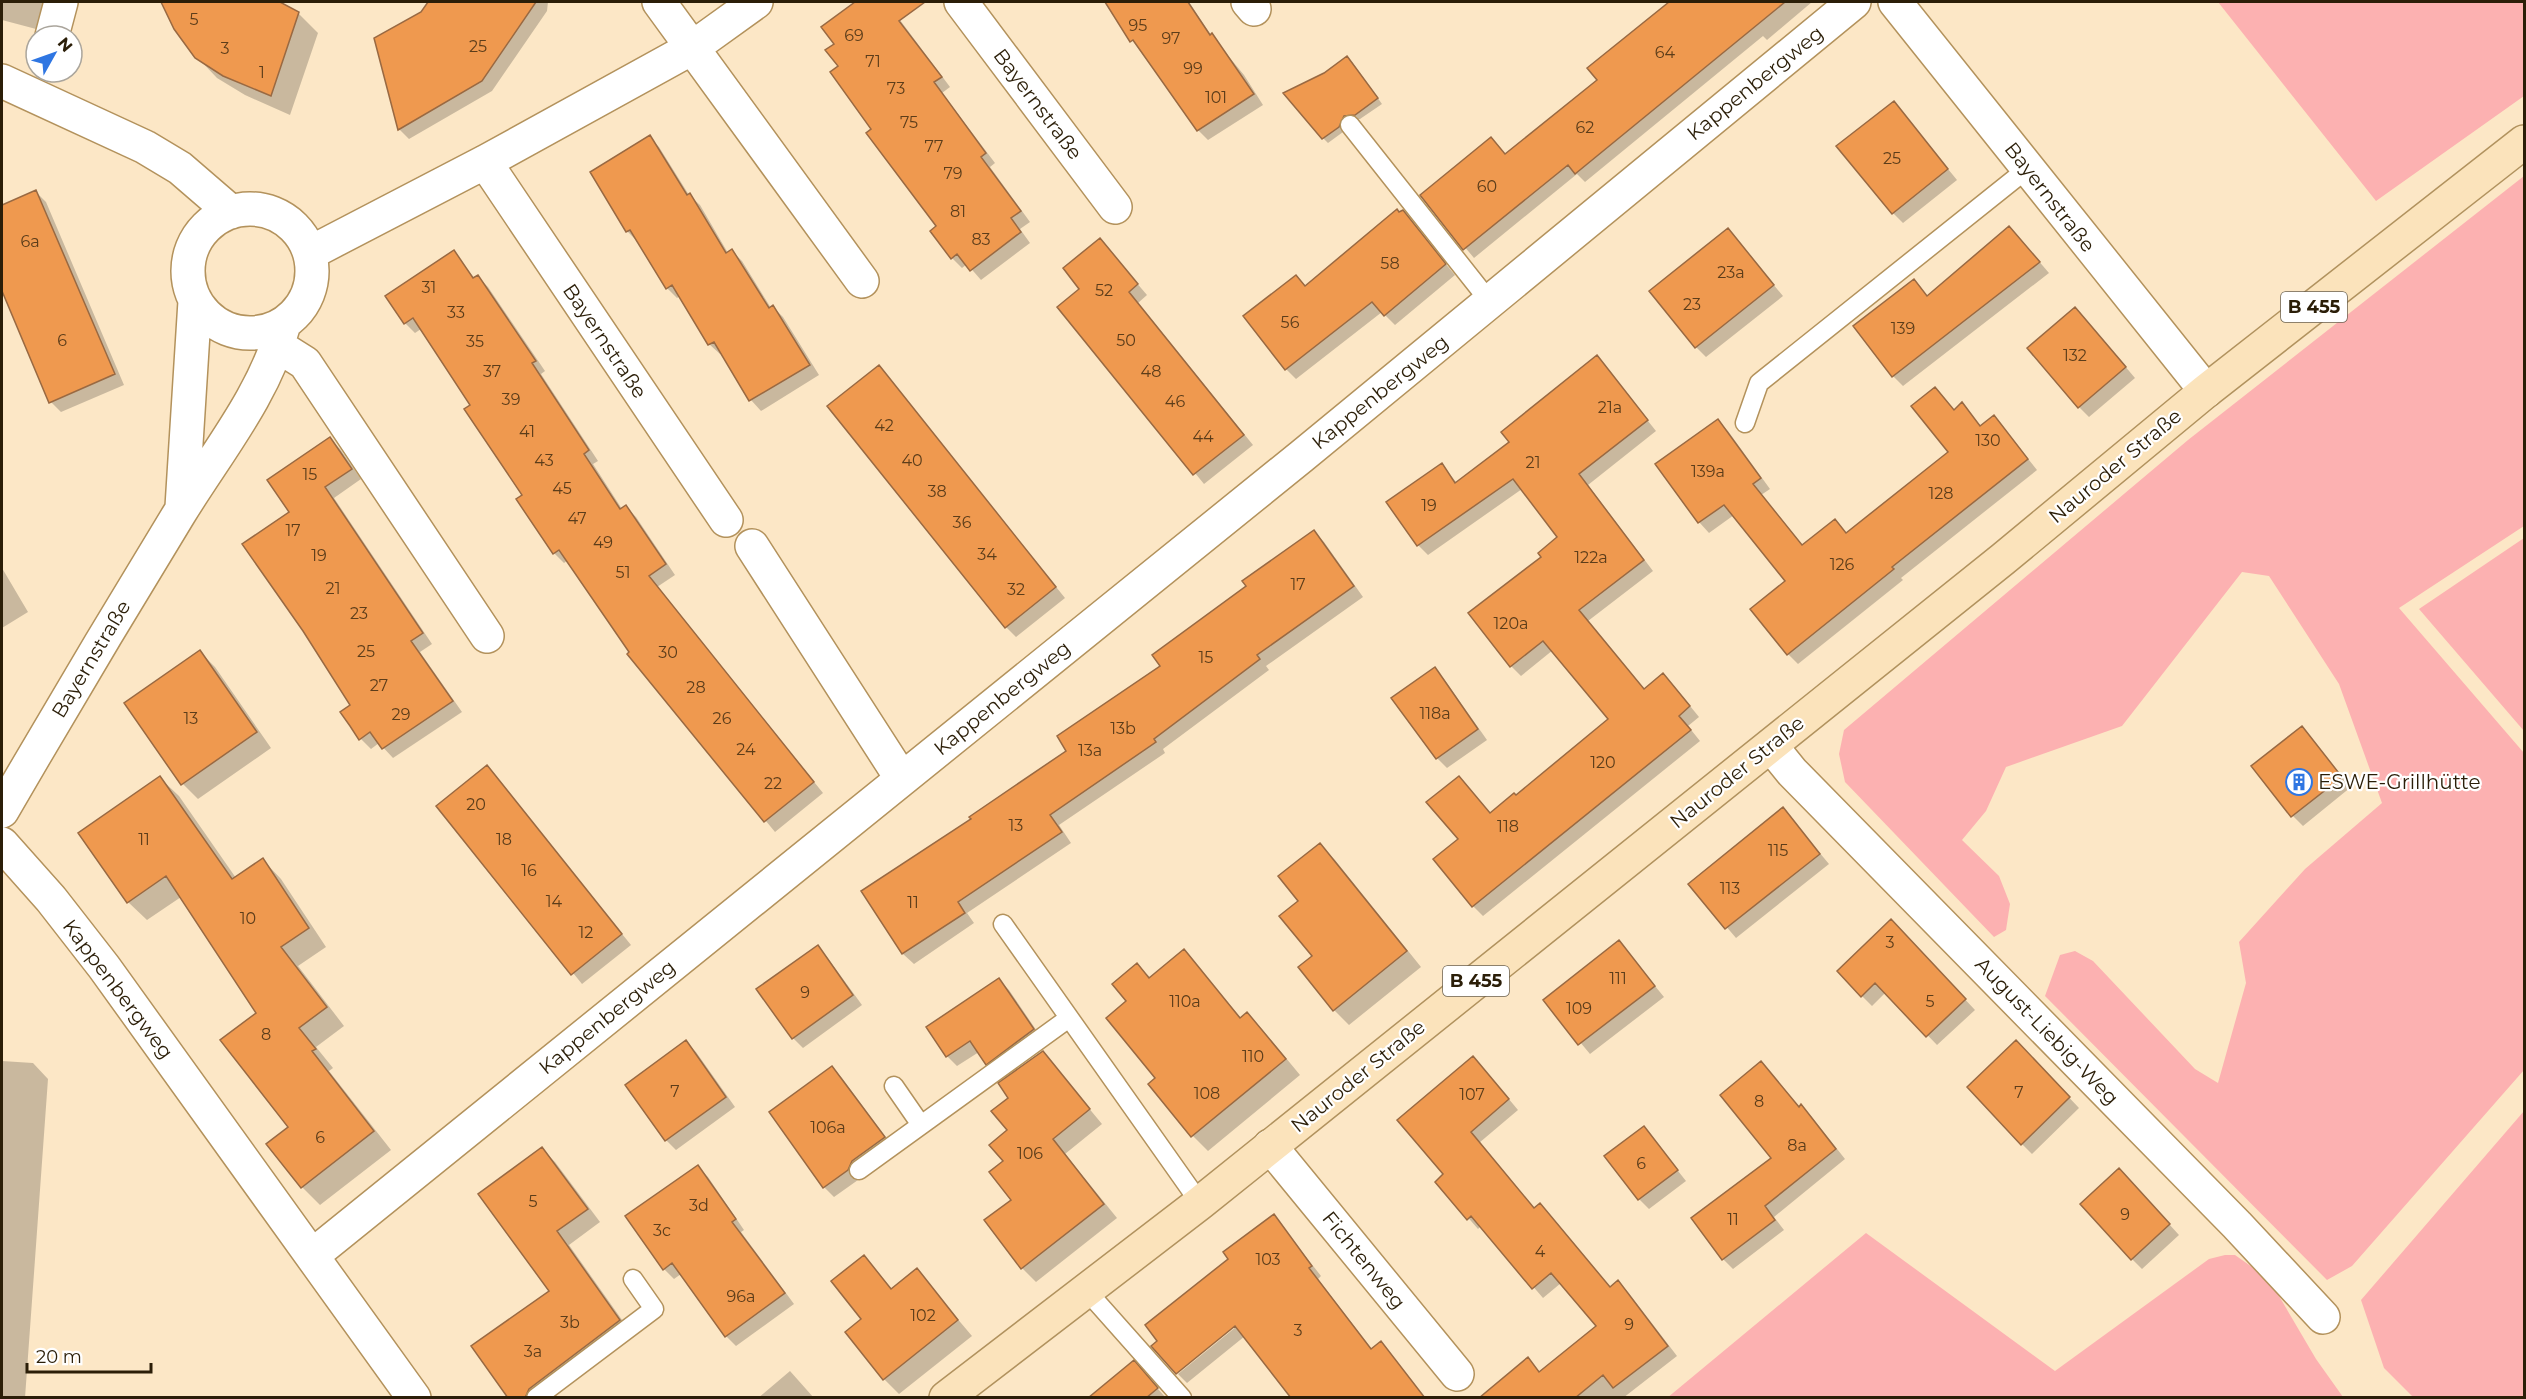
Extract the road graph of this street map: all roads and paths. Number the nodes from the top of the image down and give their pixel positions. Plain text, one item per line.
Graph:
1 (61, 2) edge
2 (659, 2) edge
3 (756, 2) edge
4 (961, 2) edge
5 (1854, 2) edge
6 (1895, 2) edge
7 (55, 24) edge
8 (692, 48) junction
9 (2, 81) edge
10 (40, 85) edge
11 (1350, 125) dead end
12 (2524, 142) edge
13 (485, 162) junction
14 (2028, 169) junction
15 (1115, 207) dead end
16 (231, 212) junction
17 (310, 253) junction
18 (862, 281) dead end
19 (195, 301) junction
20 (1490, 302) junction
21 (281, 335) junction
22 (2206, 391) junction
23 (1745, 423) dead end
24 (182, 509) junction
25 (726, 520) dead end
26 (752, 546) dead end
27 (487, 636) dead end
28 (1771, 746) junction
29 (902, 779) junction
30 (2, 811) edge
31 (2, 844) edge
32 (1003, 924) dead end
33 (1069, 1018) junction
34 (894, 1086) dead end
35 (921, 1125) junction
36 (1270, 1146) junction
37 (859, 1170) dead end
38 (1200, 1203) junction
39 (313, 1255) junction
40 (633, 1279) dead end
41 (1086, 1290) junction
42 (2323, 1317) dead end
43 (1457, 1374) dead end
44 (414, 1398) edge
45 (536, 1398) edge
46 (946, 1398) edge
47 (1182, 1398) edge

1 - 7 street
2 - 8 street
3 - 8 street
4 - 15 street, Bayernstraße
5 - 20 street, Kappenbergweg
6 - 14 street, Bayernstraße
8 - 13 street
8 - 18 street
9 - 10 street
10 - 16 street
11 - 20 lane
12 - 22 main road, Nauroder Straße / B 455
13 - 17 street
13 - 25 street, Bayernstraße
14 - 22 street, Bayernstraße
14 - 23 lane
16 - 17 street
16 - 19 street
17 - 21 street
19 - 21 street
19 - 24 street, Bayernstraße
20 - 29 street, Kappenbergweg
21 - 24 street, Bayernstraße
21 - 27 street
22 - 28 main road, Nauroder Straße / B 455
24 - 30 street, Bayernstraße
26 - 29 street
28 - 36 main road, Nauroder Straße / B 455
28 - 42 street, August-Liebig-Weg
29 - 39 street, Kappenbergweg
31 - 39 street, Kappenbergweg
32 - 33 lane
33 - 35 lane
33 - 38 lane
34 - 35 lane
35 - 37 lane
36 - 38 main road, Nauroder Straße / B 455
36 - 43 street, Fichtenweg
38 - 41 main road, Nauroder Straße / B 455
39 - 44 street, Kappenbergweg
40 - 45 lane
41 - 46 main road, Nauroder Straße / B 455
41 - 47 lane

